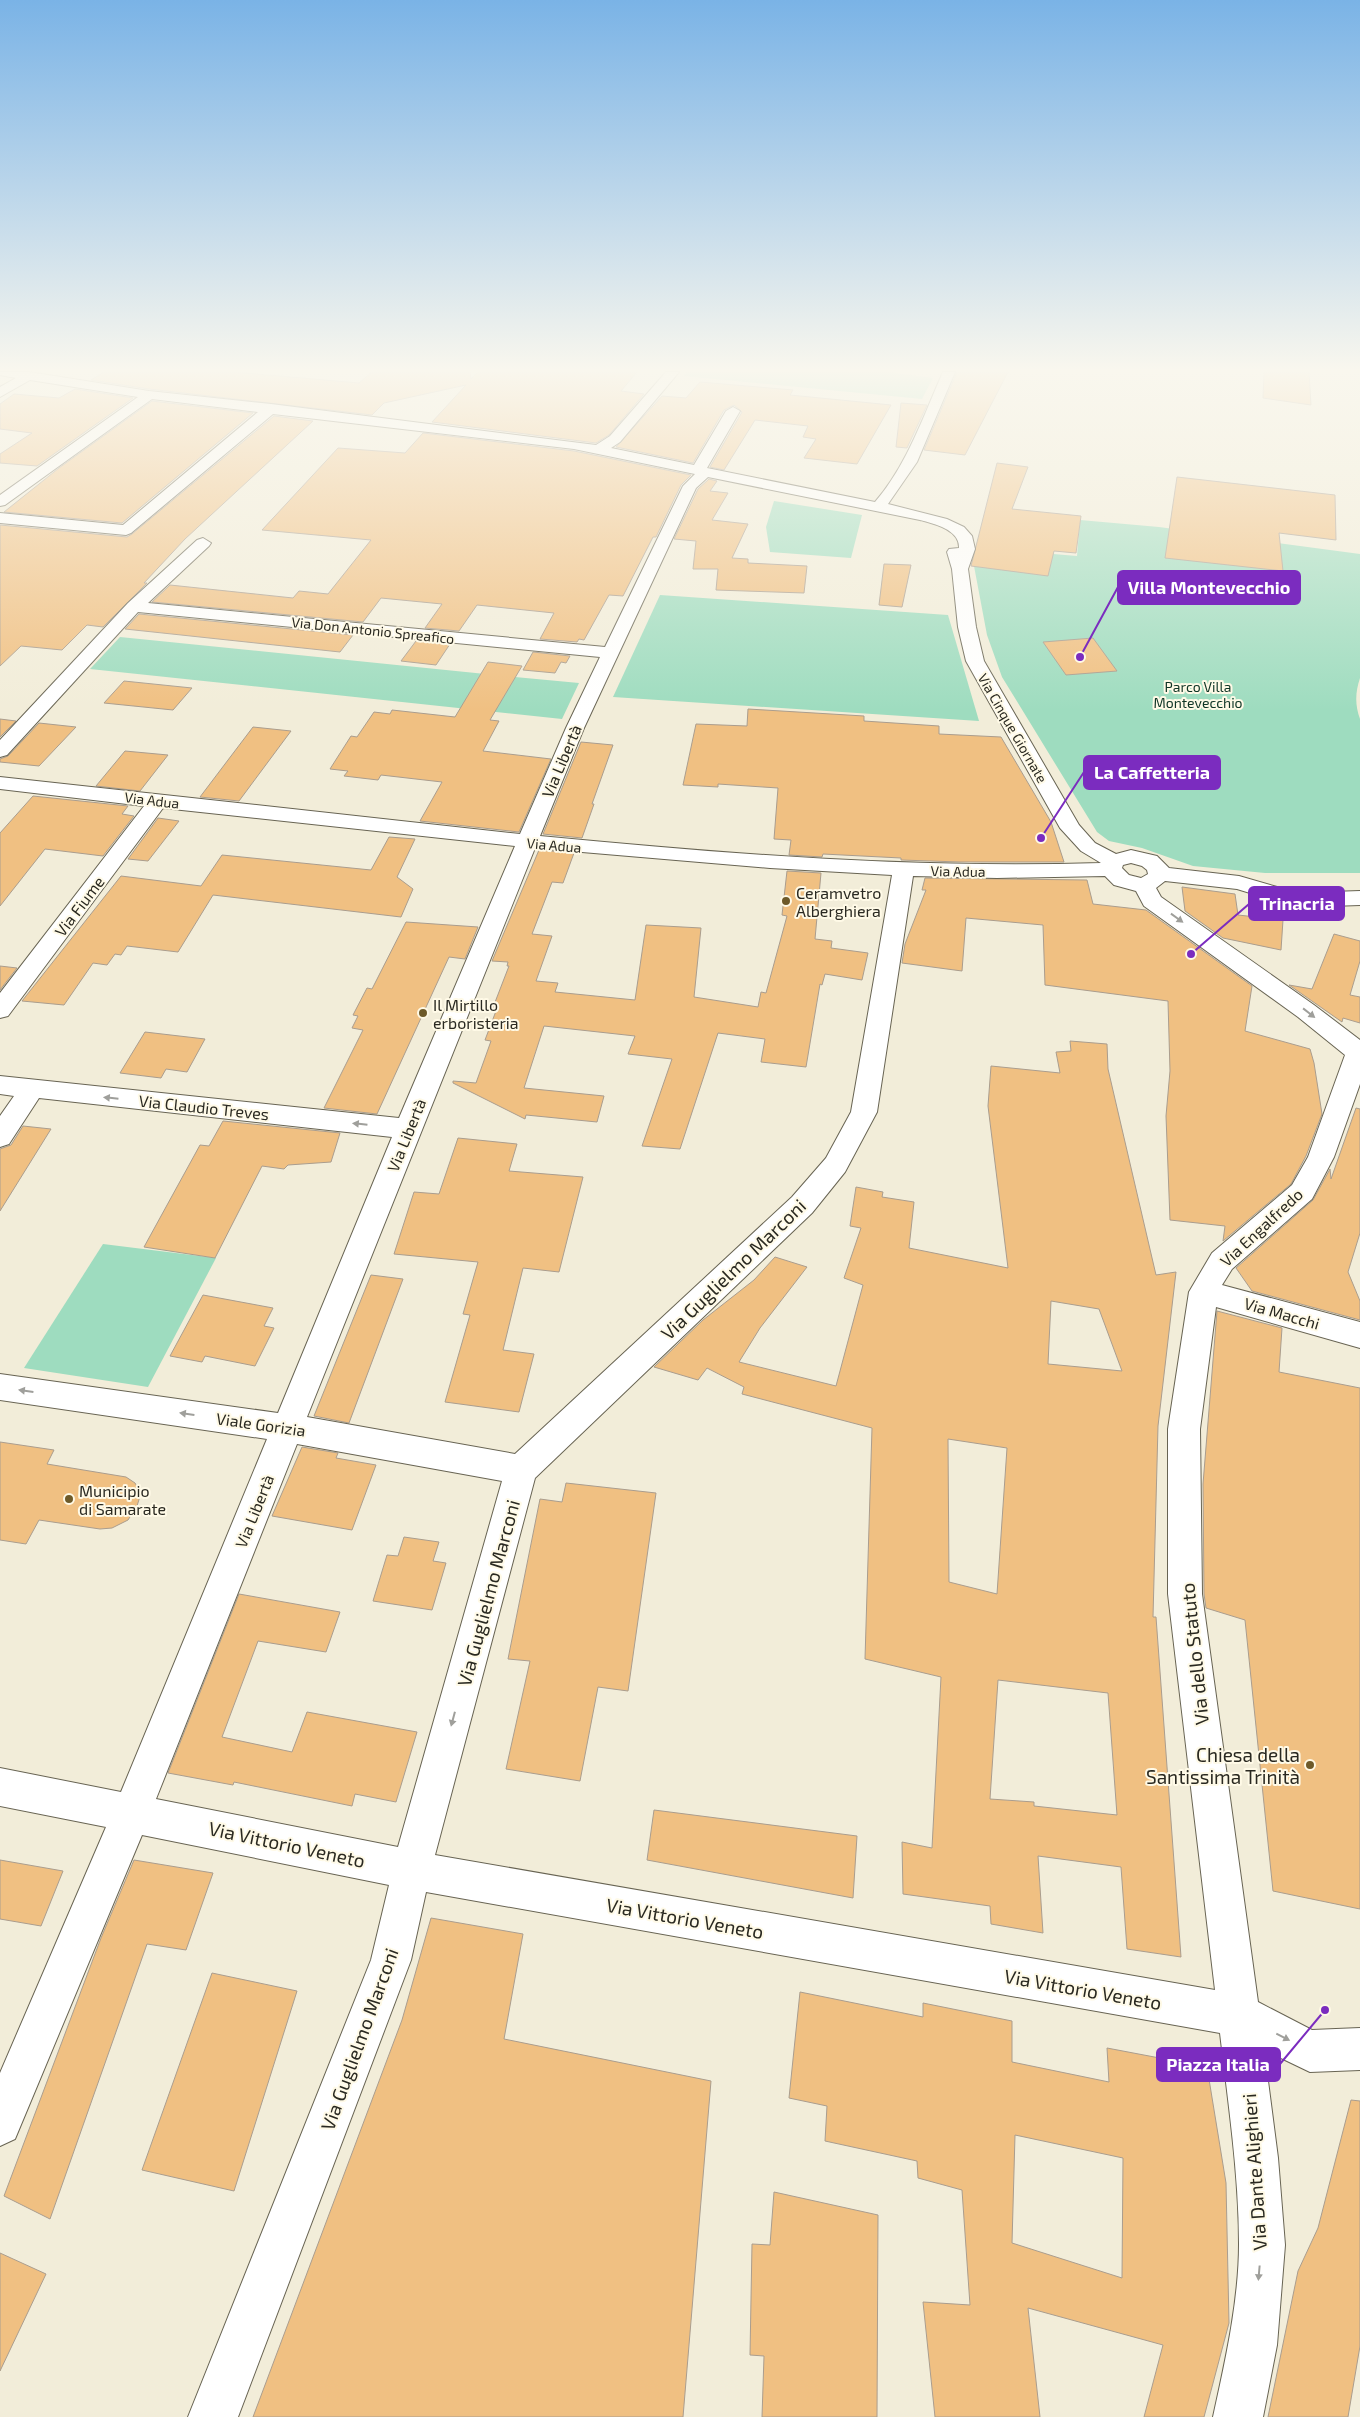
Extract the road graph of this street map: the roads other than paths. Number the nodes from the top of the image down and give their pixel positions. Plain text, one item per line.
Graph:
1 (24, 485) edge
2 (180, 485) edge
3 (691, 485) edge
4 (769, 485) edge
5 (896, 485) edge
6 (0, 502) edge
7 (878, 507) junction
8 (0, 518) edge
9 (203, 544) dead end
10 (134, 607) junction
11 (612, 653) junction
12 (0, 751) edge
13 (0, 783) edge
14 (158, 801) junction
15 (528, 842) junction
16 (1112, 865) junction
17 (903, 871) junction
18 (1151, 880) junction
19 (1316, 880) junction
20 (1360, 880) edge
21 (1239, 883) junction
22 (1355, 901) edge
23 (0, 1010) edge
24 (1359, 1051) edge
25 (0, 1085) edge
26 (31, 1090) junction
27 (408, 1129) junction
28 (0, 1137) edge
29 (1203, 1292) junction
30 (1360, 1335) edge
31 (0, 1387) edge
32 (288, 1428) junction
33 (521, 1470) junction
34 (0, 1787) edge
35 (132, 1812) junction
36 (412, 1870) junction
37 (1239, 2015) junction
38 (1360, 2049) edge
39 (0, 2124) edge
40 (213, 2417) edge
41 (1238, 2417) edge

1 - 6 street
2 - 8 street
3 - 11 street, Via Libertà
4 - 7 street, Via Cinque Giornate
5 - 7 street
7 - 16 street, Via Cinque Giornate
9 - 10 street
10 - 11 street, Via Don Antonio Spreafico
10 - 12 street
11 - 15 street, Via Libertà
13 - 14 street, Via Adua
14 - 15 street, Via Adua
14 - 23 street, Via Fiume
15 - 17 street, Via Adua
15 - 27 street, Via Libertà
16 - 17 street, Via Adua
16 - 18 street, Via Cinque Giornate
17 - 33 street, Via Guglielmo Marconi
18 - 21 street, Via Cinque Giornate
18 -> 24 street
19 - 20 street
19 - 21 street
19 - 22 street
21 - 22 street
24 - 29 street, Via Engalfredo
25 - 26 street, Via Claudio Treves
27 -> 26 street, Via Claudio Treves
26 - 28 street
27 - 32 street, Via Libertà
29 - 30 street, Via Macchi
29 - 37 street, Via dello Statuto
32 -> 31 street, Viale Gorizia
32 - 33 street, Viale Gorizia
32 - 35 street, Via Libertà
33 -> 36 street, Via Guglielmo Marconi
34 - 35 street, Via Vittorio Veneto
35 - 36 street, Via Vittorio Veneto
35 - 39 street
36 - 37 street, Via Vittorio Veneto
36 - 40 street, Via Guglielmo Marconi
37 -> 38 street, Via Vittorio Veneto
37 -> 41 street, Via Dante Alighieri

